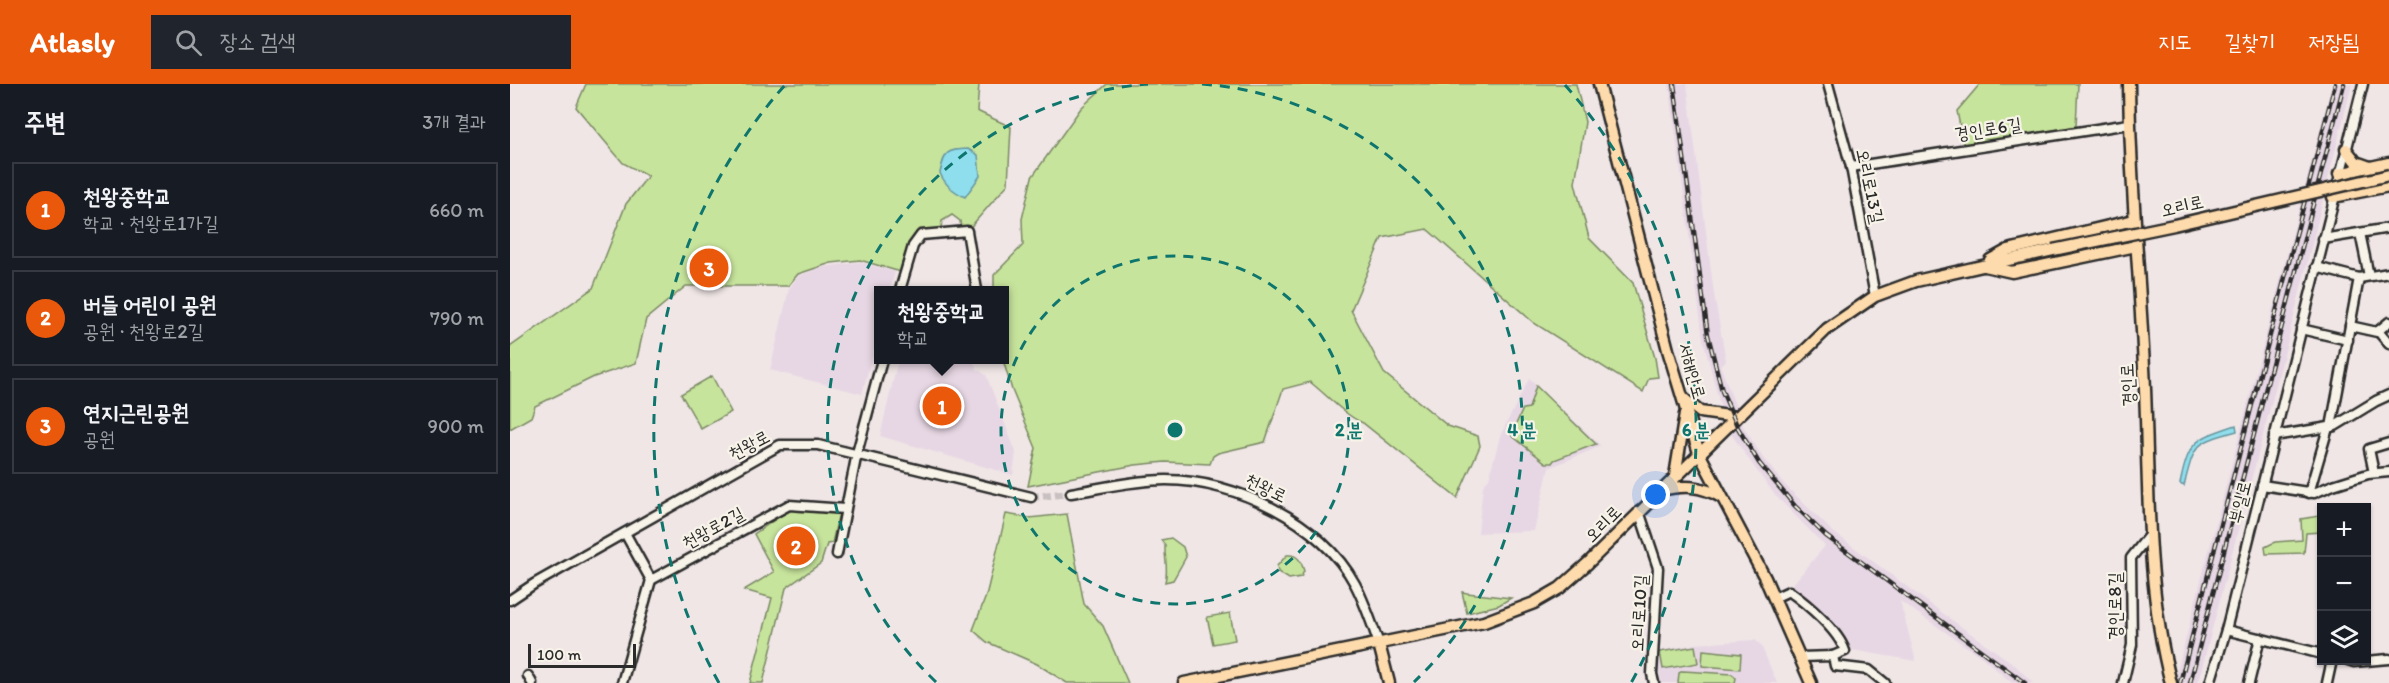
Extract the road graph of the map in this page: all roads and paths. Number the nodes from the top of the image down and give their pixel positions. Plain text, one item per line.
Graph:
1 (1599, 84) edge
2 (1828, 84) edge
3 (2129, 84) edge
4 (2363, 84) edge
5 (2129, 124) junction
6 (2346, 149) junction
7 (2387, 164) edge
8 (1851, 167) junction
9 (2370, 167) junction
10 (2339, 174) junction
11 (2389, 183) edge
12 (2333, 197) junction
13 (2134, 220) junction
14 (2389, 228) edge
15 (2360, 233) junction
16 (2323, 239) junction
17 (2136, 246) junction
18 (1982, 265) junction
19 (2316, 267) junction
20 (2389, 273) edge
21 (2369, 276) junction
22 (2359, 278) junction
23 (901, 286) edge
24 (976, 286) edge
25 (1875, 296) junction
26 (2389, 322) edge
27 (2350, 326) junction
28 (2301, 329) junction
29 (2378, 331) junction
30 (2348, 340) junction
31 (2389, 344) edge
32 (881, 364) edge
33 (2389, 388) edge
34 (2389, 395) edge
35 (1682, 397) junction
36 (2376, 401) junction
37 (1686, 410) junction
38 (1736, 417) junction
39 (2329, 428) junction
40 (2274, 436) junction
41 (2389, 442) edge
42 (857, 453) junction
43 (1699, 453) junction
44 (2389, 472) edge
45 (2374, 474) junction
46 (1675, 476) junction
47 (2262, 485) junction
48 (1661, 490) junction
49 (1071, 493) tunnel mouth
50 (2309, 493) junction
51 (1031, 497) tunnel mouth
52 (1722, 497) junction
53 (845, 509) junction
54 (1639, 511) junction
55 (625, 533) junction
56 (2150, 534) junction
57 (837, 554) dead end
58 (651, 580) junction
59 (1773, 598) junction
60 (510, 600) edge
61 (2226, 630) junction
62 (2260, 638) junction
63 (1379, 644) junction
64 (2317, 653) edge
65 (1833, 656) junction
66 (1800, 657) junction
67 (2389, 659) edge
68 (2371, 661) edge
69 (2331, 665) edge
70 (622, 683) edge
71 (1184, 683) edge
72 (1389, 683) edge
73 (1654, 683) edge
74 (1811, 683) edge
75 (1885, 683) edge
76 (2123, 683) edge
77 (2171, 683) edge
78 (2210, 683) edge
79 (2249, 683) edge
80 (2326, 683) edge

1 - 35 main road, 서해안로
2 - 8 street, 오리로13길
3 - 5 main road, 경인로
4 - 6 street, 부일로
5 - 8 street, 경인로6길
5 - 13 main road, 경인로
6 - 9 main road
6 - 10 street, 부일로
7 - 9 main road
7 - 11 main road
8 - 25 street, 오리로13길
9 - 10 main road
10 - 12 street, 부일로
11 - 12 main road
11 - 18 main road, 오리로, bridge
12 - 16 street, 부일로
13 - 17 main road, 경인로
13 - 18 main road, 오리로
14 - 15 street
15 - 16 street
15 - 21 street
16 - 19 street, 부일로
17 - 18 main road, 오리로
17 - 56 main road, 경인로
18 - 25 main road, 오리로
19 - 22 street
19 - 28 street, 부일로
20 - 21 street
21 - 22 street
22 - 27 street
23 - 24 street
25 - 38 main road, 오리로
26 - 29 street
27 - 29 street
27 - 30 street
28 - 30 street
28 - 40 street, 부일로
29 - 31 street
30 - 39 street
32 - 42 street
33 - 36 street
34 - 36 street
35 - 37 main road, 서해안로
35 - 38 main road
36 - 39 street
37 - 43 main road, 서해안로
37 - 46 main road
38 - 43 main road, 오리로
39 - 40 street
39 - 50 street
40 - 47 street, 부일로
41 - 45 street
42 - 51 street, 천왕로
42 - 53 street
42 - 55 street, 천왕로
43 - 46 main road, 오리로
43 - 52 main road, 서해안로
44 - 45 street
45 - 50 street
46 - 48 main road, 오리로
47 - 50 street
47 - 61 street, 부일로
48 - 52 main road
48 - 54 main road, 오리로
49 - 63 street, 천왕로
52 - 59 main road, 서해안로
53 - 57 street
53 - 58 street, 천왕로2길
54 - 63 main road, 오리로
54 - 73 street, 오리로10길
55 - 58 street
55 - 60 street, 천왕로
56 - 76 street, 경인로8길
56 - 77 main road, 경인로
58 - 70 street
59 - 65 street
59 - 66 main road, 서해안로
61 - 62 street
61 - 78 street, 부일로
62 - 64 street
62 - 79 street
63 - 71 main road, 오리로
63 - 72 main road
65 - 66 street
65 - 75 street
66 - 74 main road, 서해안로
67 - 68 street
69 - 80 street

